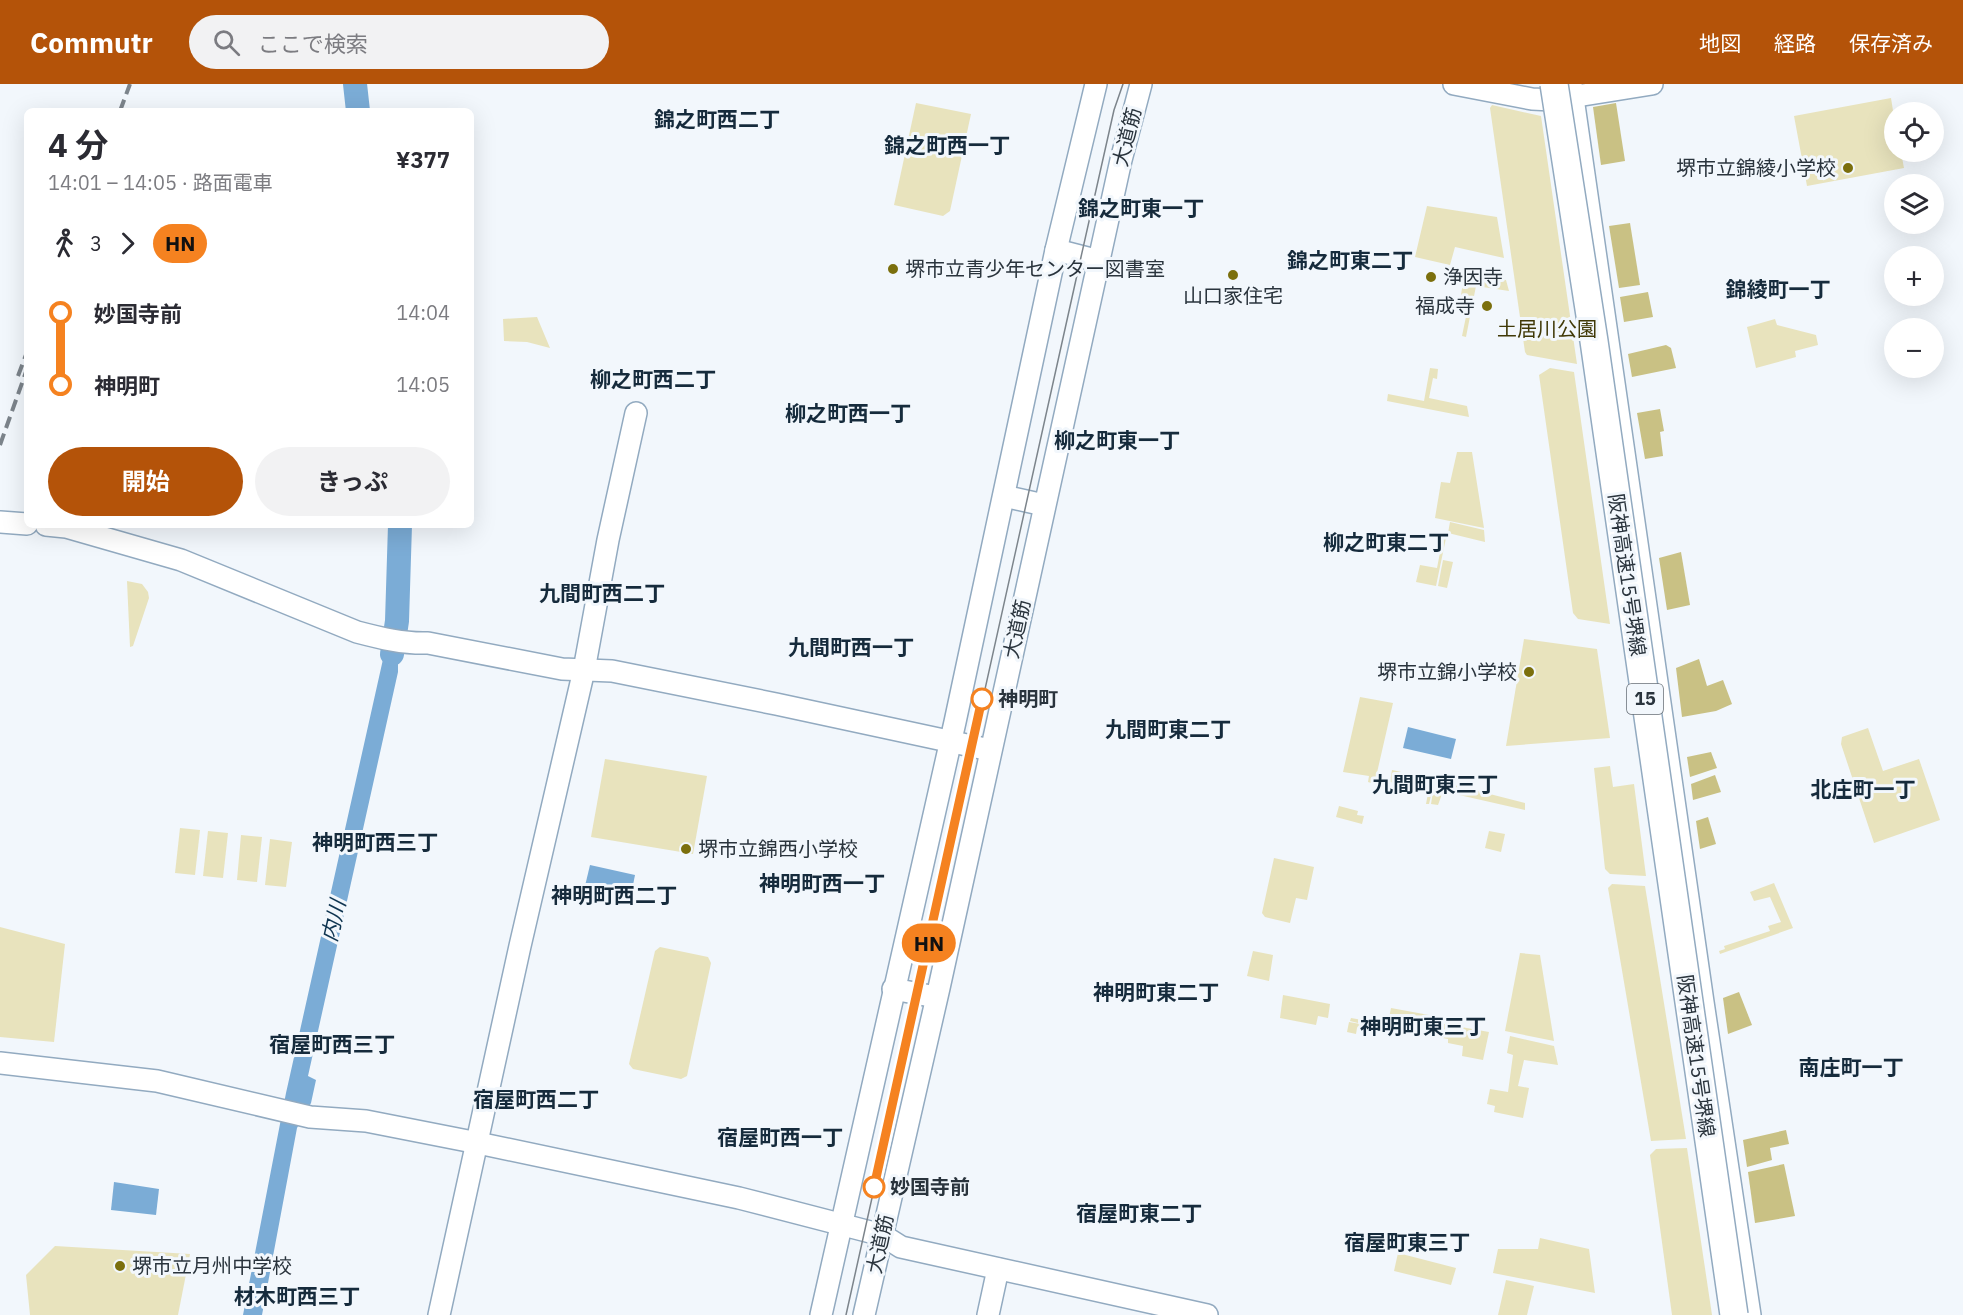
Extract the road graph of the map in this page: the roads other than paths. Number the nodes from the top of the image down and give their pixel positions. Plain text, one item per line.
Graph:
1 (1095, 84) edge
2 (1141, 84) edge
3 (1454, 84) edge
4 (1652, 84) edge
5 (1561, 89) edge
6 (1056, 250) junction
7 (1099, 261) junction
8 (636, 413) dead end
9 (1004, 496) junction
10 (1044, 506) junction
11 (0, 522) edge
12 (24, 524) edge
13 (73, 528) edge
14 (1642, 631) junction
15 (584, 670) junction
16 (950, 741) junction
17 (990, 750) junction
18 (893, 989) junction
19 (936, 998) junction
20 (0, 1063) edge
21 (478, 1143) junction
22 (841, 1224) junction
23 (882, 1235) junction
24 (998, 1269) junction
25 (439, 1315) edge
26 (821, 1315) edge
27 (864, 1315) edge
28 (988, 1315) edge
29 (1207, 1315) edge
30 (1732, 1315) edge
31 (1749, 1315) edge

1 - 6 street, 大道筋
2 - 7 street, 大道筋
3 - 5 street
4 - 5 street
5 - 14 street
5 - 30 highway, 阪神高速15号堺線 / 15, bridge
5 - 31 highway, 阪神高速15号堺線 / 15
6 - 7 street
6 - 9 street, 大道筋
7 - 10 street, 大道筋
8 - 15 street
9 - 10 street
9 - 16 street, 大道筋
10 - 17 street, 大道筋
11 - 12 street
13 - 15 street
14 - 30 street
14 - 31 street
15 - 16 street
15 - 21 street
16 - 17 street
16 - 18 street, 大道筋
17 - 19 street, 大道筋
18 - 19 street
18 - 22 street, 大道筋
19 - 23 street, 大道筋
20 - 21 street
21 - 22 street
21 - 25 street
22 - 23 street
22 - 26 street, 大道筋
23 - 24 street
23 - 27 street, 大道筋
24 - 28 street
24 - 29 street

